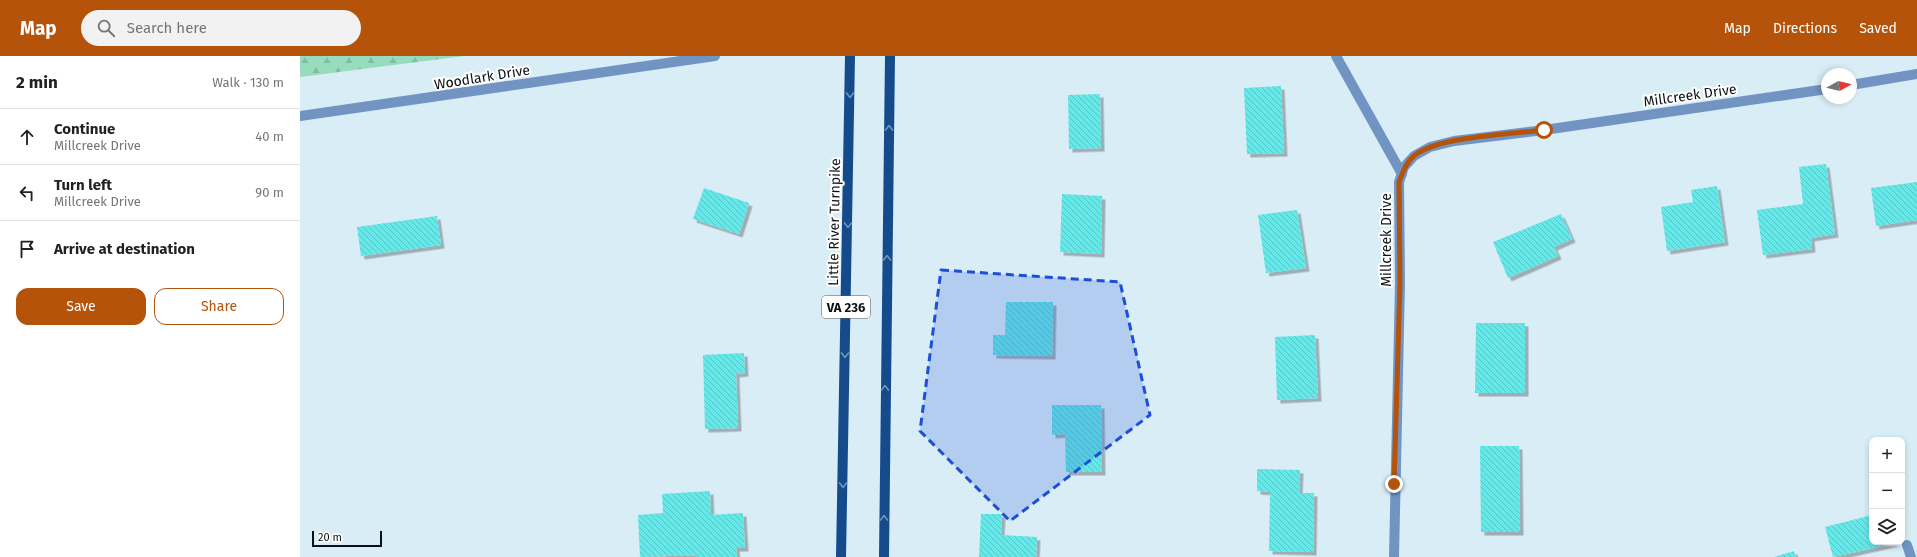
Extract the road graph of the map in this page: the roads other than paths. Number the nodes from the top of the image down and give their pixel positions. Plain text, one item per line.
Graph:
1 (715, 56) edge
2 (850, 56) edge
3 (890, 56) edge
4 (1336, 56) edge
5 (1917, 74) edge
6 (1857, 84) edge
7 (1821, 90) edge
8 (300, 116) edge
9 (1402, 174) junction
10 (1907, 545) dead end
11 (841, 557) edge
12 (884, 557) edge
13 (1394, 557) edge
14 (1911, 557) edge

1 - 8 street, Woodlark Drive
2 -> 11 main road, Little River Turnpike / VA 236
12 -> 3 main road, VA 236
4 - 9 street
5 - 6 street
7 - 9 street, Millcreek Drive
9 - 13 street, Millcreek Drive
10 - 14 street

